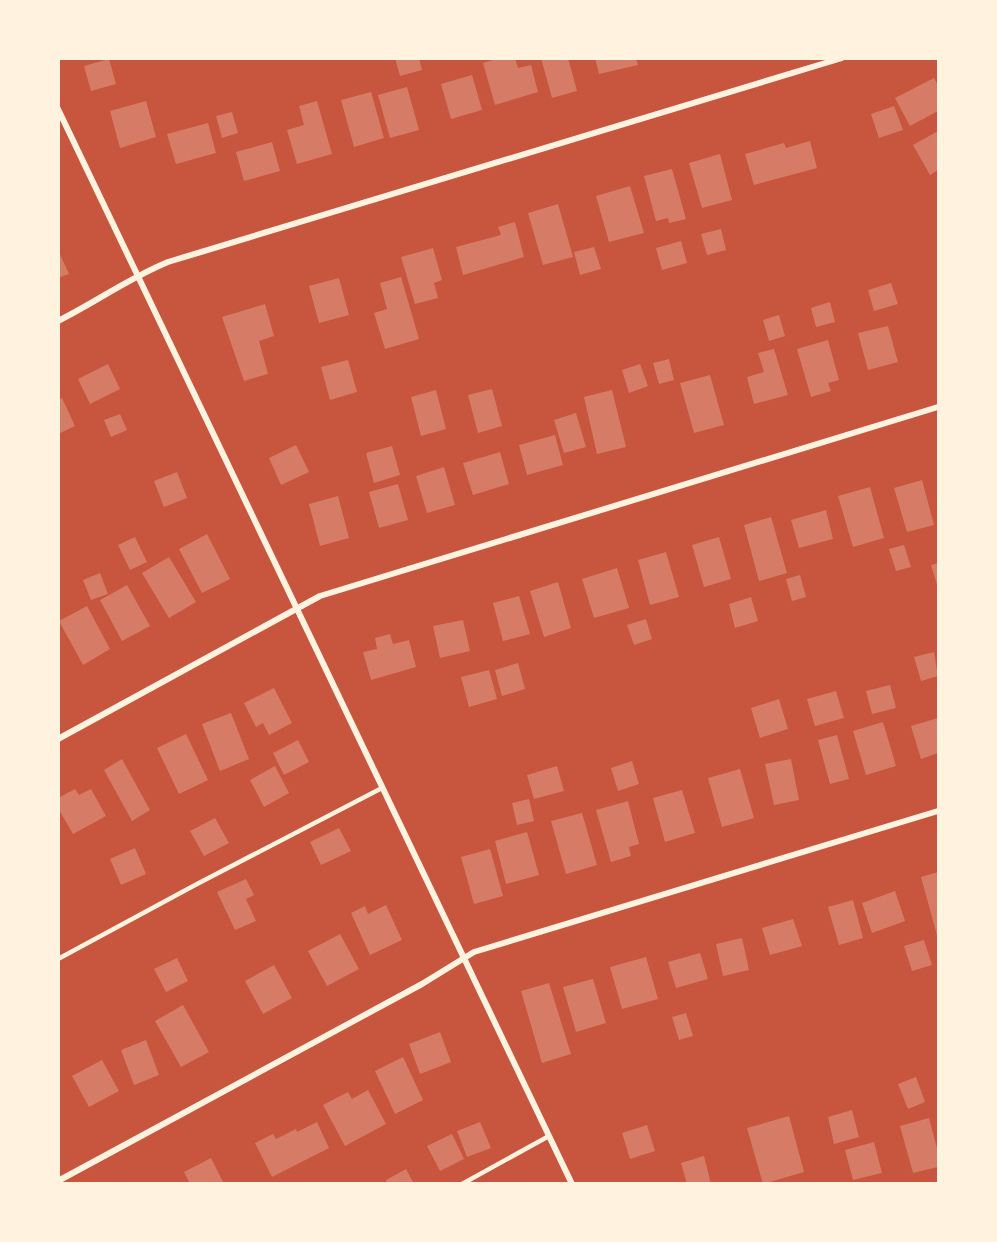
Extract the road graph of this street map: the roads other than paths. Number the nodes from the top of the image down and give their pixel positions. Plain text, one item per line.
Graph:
1 (842, 58) edge
2 (58, 109) edge
3 (137, 275) junction
4 (58, 321) edge
5 (939, 407) edge
6 (296, 608) junction
7 (58, 739) edge
8 (382, 788) junction
9 (939, 811) edge
10 (465, 958) junction
11 (58, 959) edge
12 (549, 1136) junction
13 (58, 1181) edge
14 (462, 1184) edge
15 (572, 1184) edge

1 - 3 street
2 - 3 street
3 - 4 street
3 - 6 street
5 - 6 street
6 - 7 street
6 - 8 street
8 - 10 street
8 - 11 lane
9 - 10 street
10 - 12 street
10 - 13 street
12 - 14 lane
12 - 15 street

